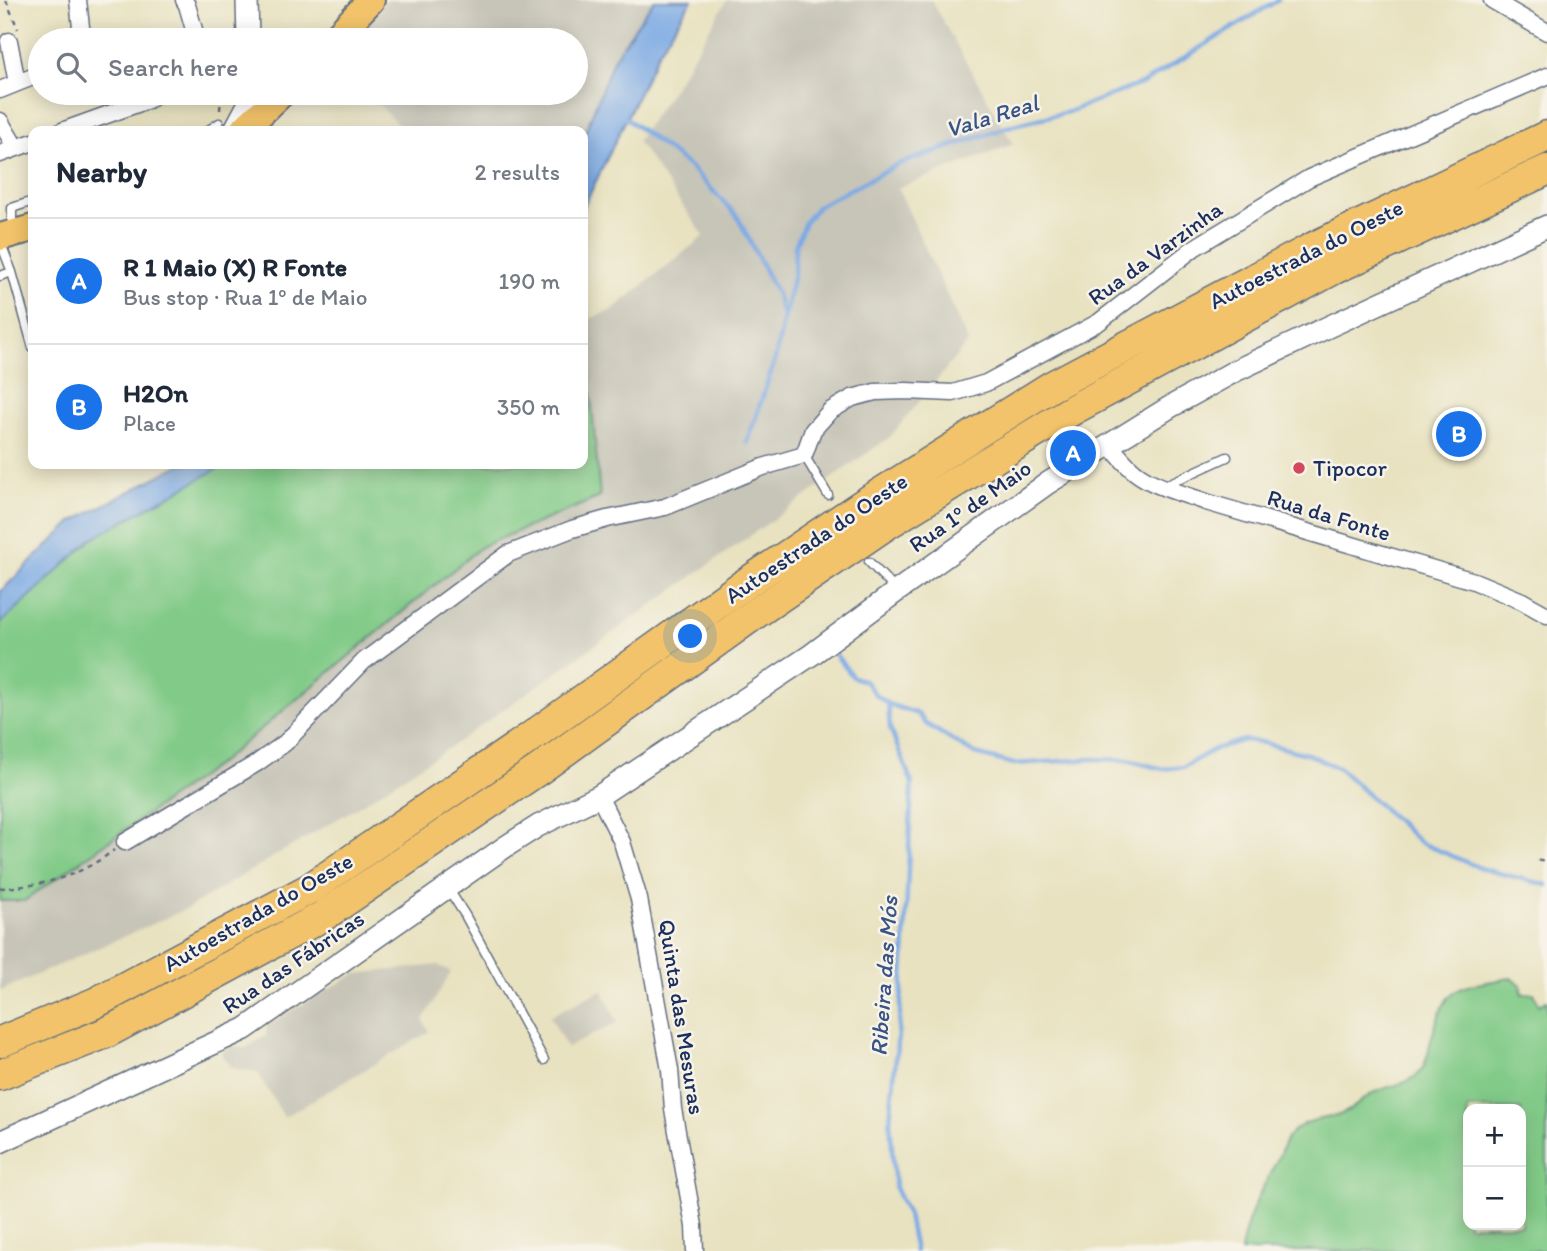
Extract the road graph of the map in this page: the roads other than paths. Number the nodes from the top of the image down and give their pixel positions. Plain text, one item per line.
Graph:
1 (78, 0) edge
2 (184, 0) edge
3 (247, 0) edge
4 (371, 0) edge
5 (1492, 0) edge
6 (82, 28) edge
7 (193, 28) edge
8 (252, 28) edge
9 (345, 28) edge
10 (1547, 32) edge
11 (13, 36) road end
12 (1547, 76) edge
13 (28, 79) edge
14 (17, 83) junction
15 (0, 90) edge
16 (134, 105) edge
17 (248, 105) edge
18 (265, 105) edge
19 (0, 121) edge
20 (76, 126) edge
21 (234, 126) edge
22 (236, 126) edge
23 (1547, 136) edge
24 (28, 144) edge
25 (16, 148) junction
26 (0, 154) edge
27 (1547, 170) edge
28 (28, 203) edge
29 (1547, 226) edge
30 (11, 235) edge
31 (12, 272) junction
32 (0, 276) edge
33 (28, 330) edge
34 (1108, 444) junction
35 (804, 455) junction
36 (1227, 457) dead end
37 (1163, 486) junction
38 (828, 495) dead end
39 (869, 562) dead end
40 (897, 591) junction
41 (1547, 615) edge
42 (598, 796) junction
43 (125, 842) road end
44 (447, 888) junction
45 (0, 1042) edge
46 (544, 1060) dead end
47 (0, 1075) edge
48 (0, 1142) edge
49 (695, 1251) edge

1 - 6 street
2 - 7 street
3 - 8 street
4 - 9 main road
5 - 10 street
11 - 14 street
12 - 35 street, Rua da Varzinha
13 - 14 street
14 - 15 street
16 - 20 street
17 - 21 street
18 - 22 main road
19 - 25 street
23 - 45 highway, Autoestrada do Oeste
24 - 25 street
25 - 26 street
27 - 47 highway, Autoestrada do Oeste
28 - 30 lane
29 - 34 street, Rua 1º de Maio
30 - 31 lane
31 - 32 lane
31 - 33 lane
34 - 37 street, Rua da Fonte
34 - 40 street, Rua 1º de Maio
35 - 38 lane
35 - 43 street
36 - 37 lane
37 - 41 street, Rua da Fonte
39 - 40 lane
40 - 42 street, Rua 1º de Maio
42 - 44 street, Rua das Fábricas
42 - 49 street, Quinta das Mesuras
44 - 46 lane
44 - 48 street, Rua das Fábricas

